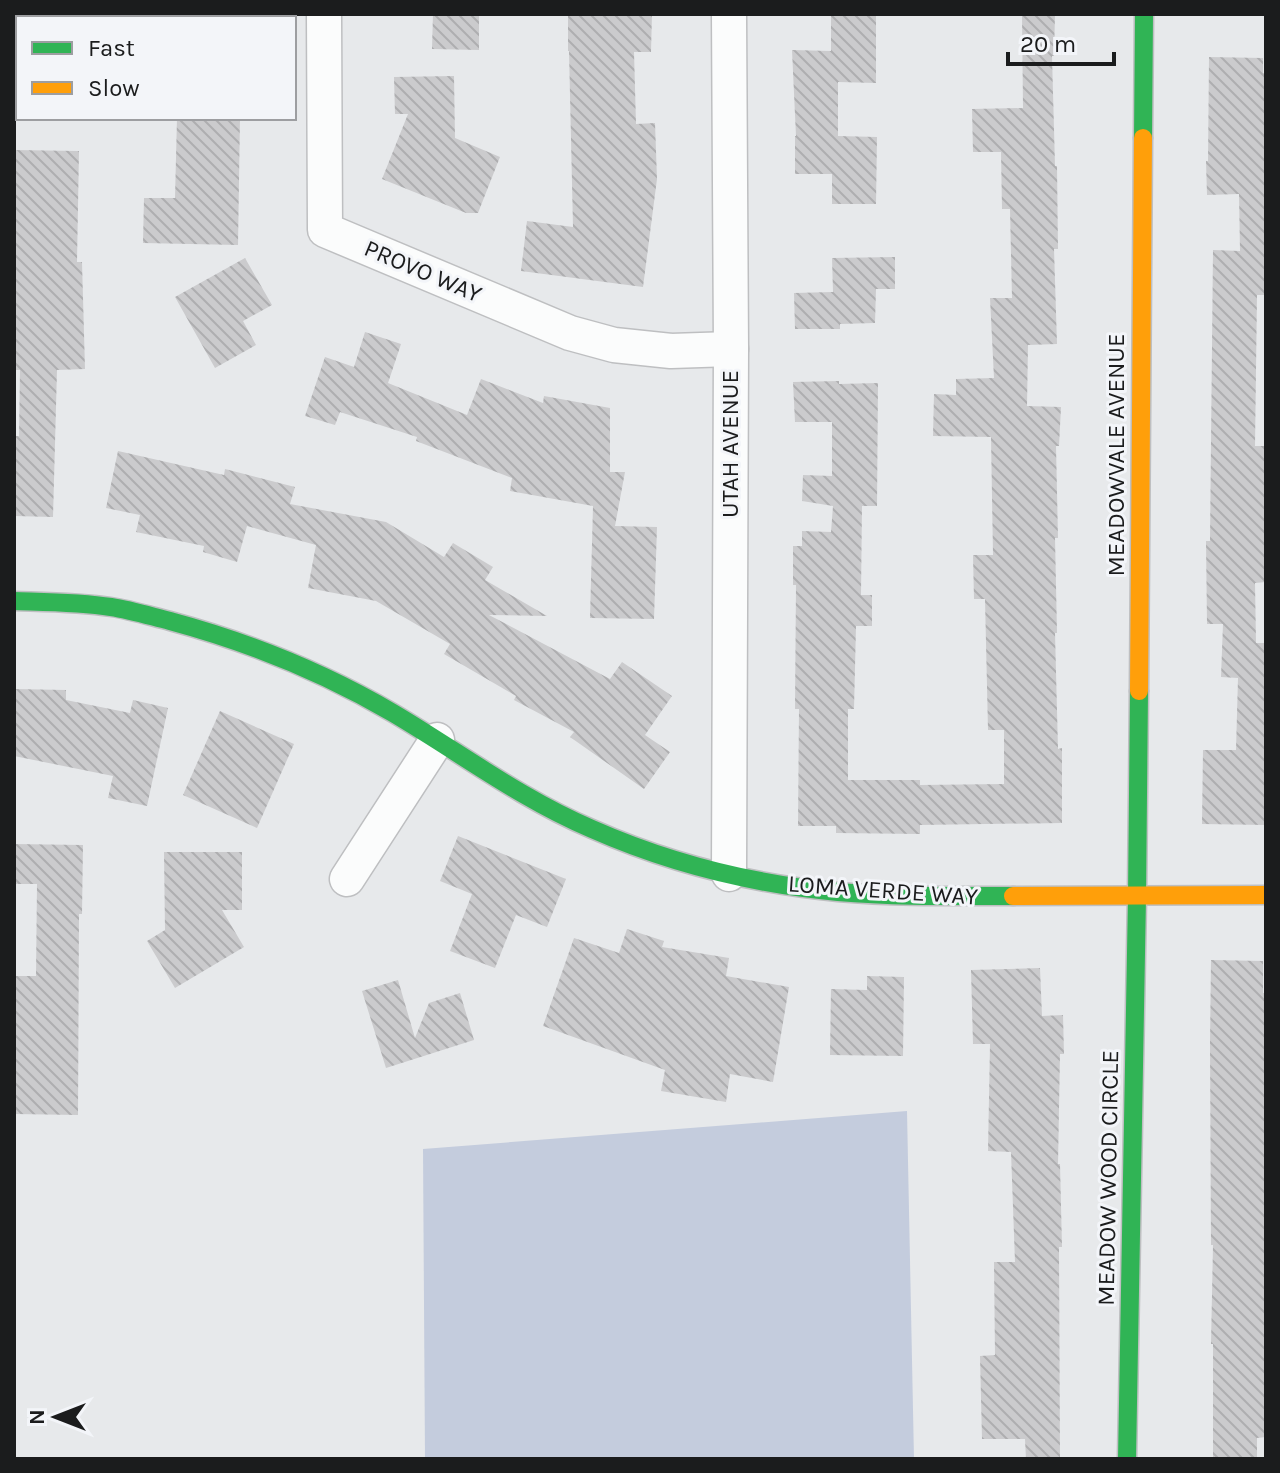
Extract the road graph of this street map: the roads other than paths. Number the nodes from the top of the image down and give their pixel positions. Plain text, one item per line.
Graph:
1 (324, 14) edge
2 (729, 14) edge
3 (1144, 14) edge
4 (731, 349) junction
5 (14, 601) edge
6 (437, 740) junction
7 (729, 874) junction
8 (347, 879) dead end
9 (1266, 895) edge
10 (1137, 897) junction
11 (1127, 1459) edge

1 - 4 street, PROVO WAY
2 - 4 street, UTAH AVENUE
3 - 10 street, MEADOWVALE AVENUE
4 - 7 street, UTAH AVENUE
5 - 6 street, LOMA VERDE WAY
6 - 7 street, LOMA VERDE WAY
6 - 8 street
7 - 10 street, LOMA VERDE WAY
9 - 10 street, LOMA VERDE WAY
10 - 11 street, MEADOW WOOD CIRCLE

